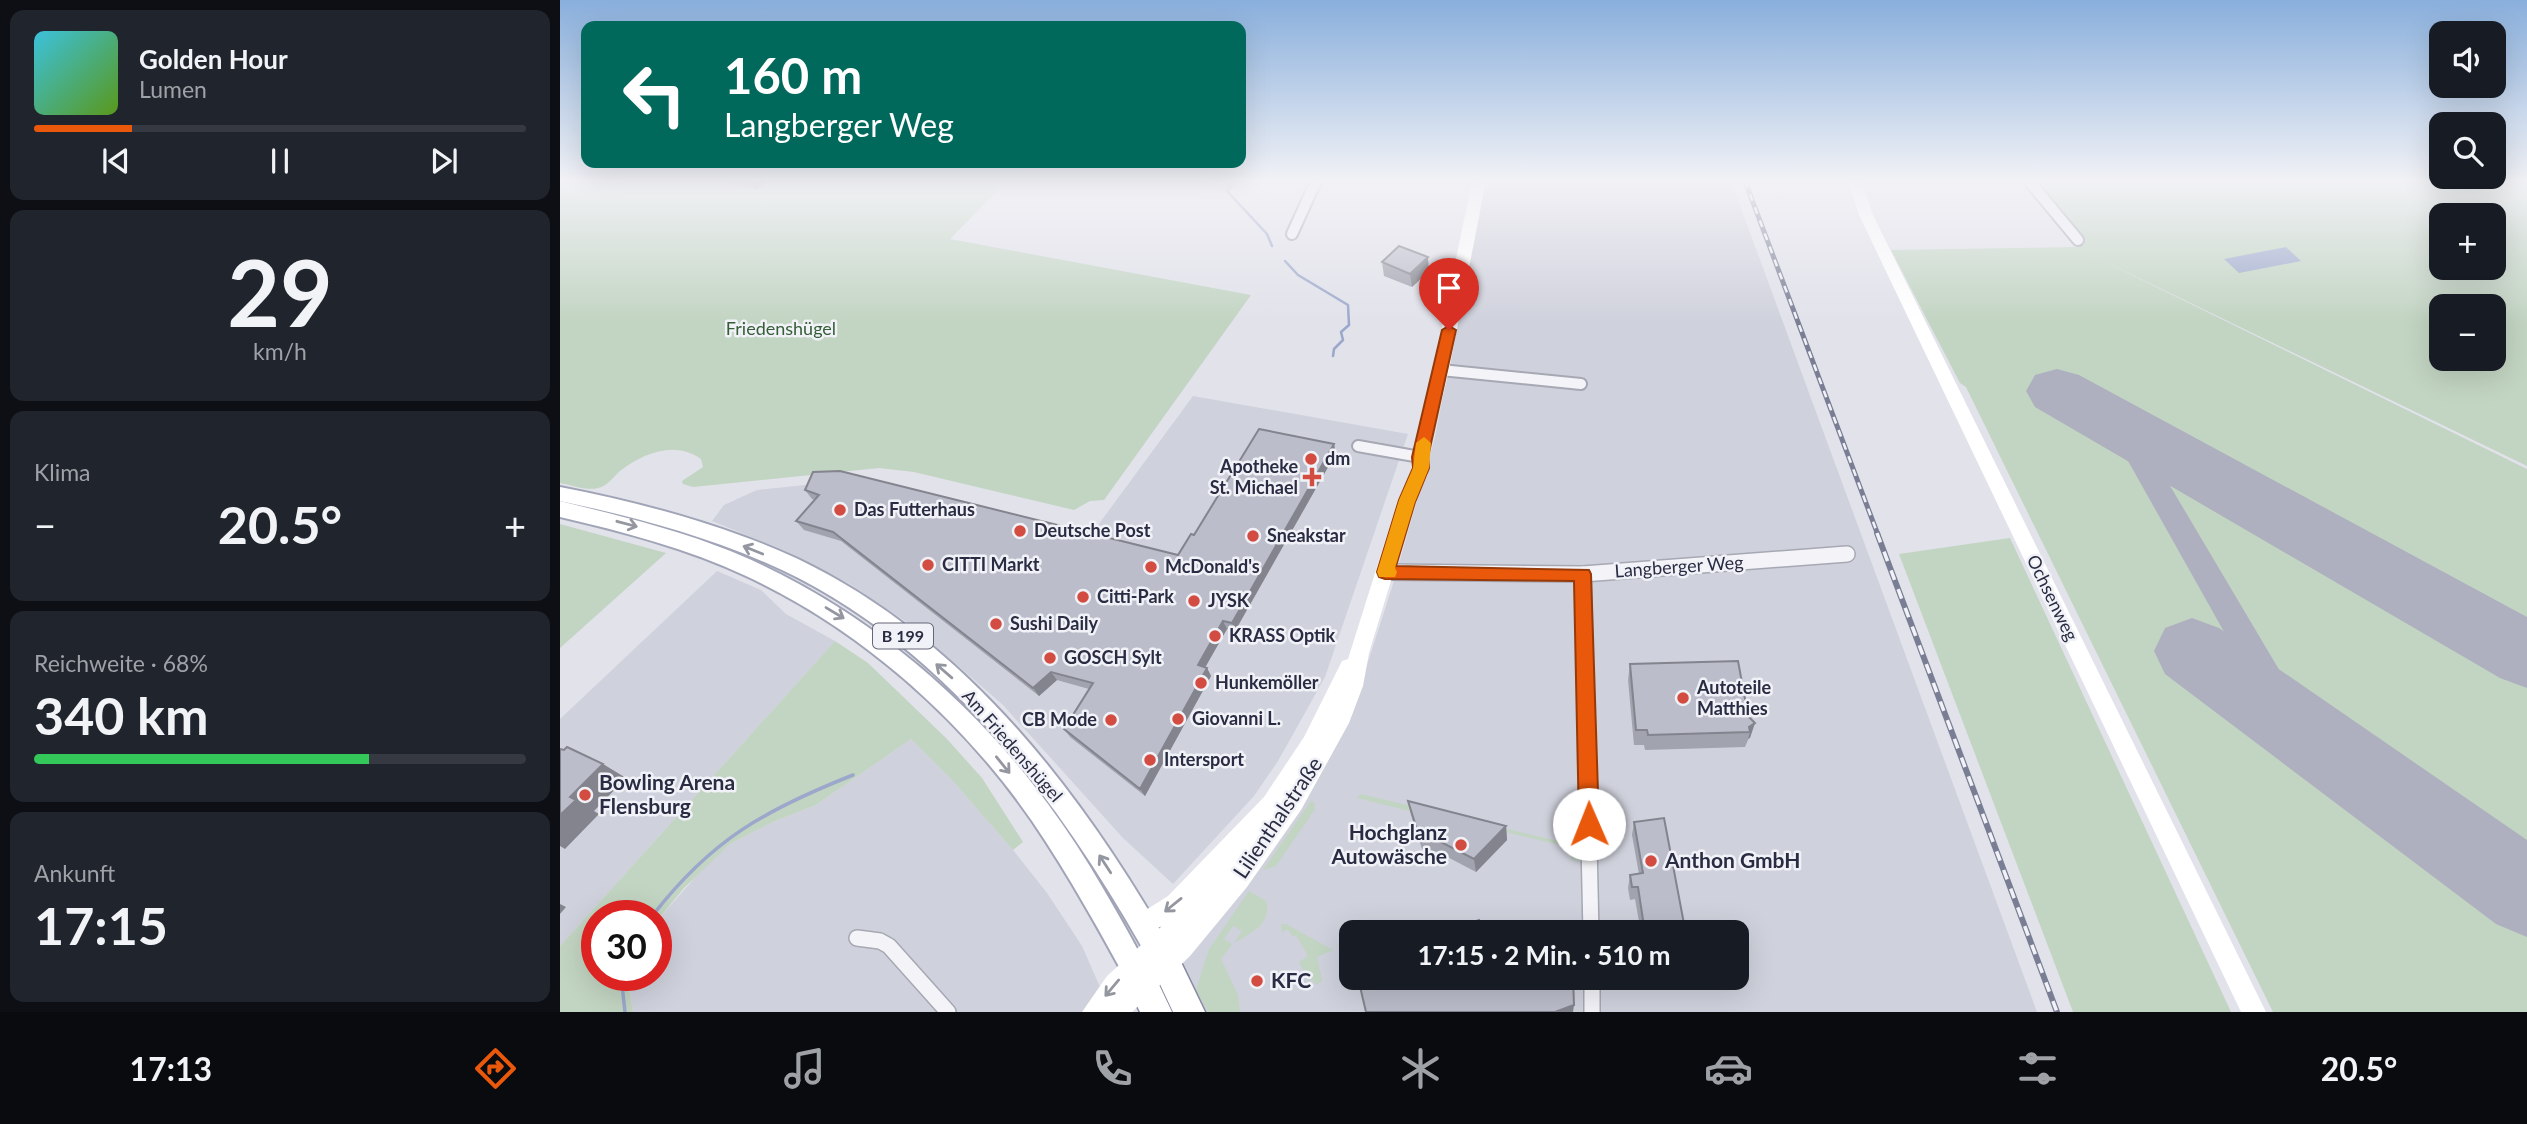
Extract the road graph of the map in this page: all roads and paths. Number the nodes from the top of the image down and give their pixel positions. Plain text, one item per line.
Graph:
1 (1295, 228) edge
2 (1470, 228) edge
3 (1873, 228) edge
4 (2068, 228) edge
5 (1292, 234) dead end
6 (2078, 240) dead end
7 (1441, 370) junction
8 (1581, 384) dead end
9 (1358, 446) dead end
10 (1420, 457) junction
11 (560, 494) edge
12 (560, 509) edge
13 (1847, 554) dead end
14 (1385, 572) junction
15 (1583, 574) junction
16 (1359, 653) junction
17 (1272, 804) junction
18 (1591, 920) edge
19 (1142, 922) junction
20 (856, 938) dead end
21 (1151, 975) edge
22 (1592, 990) edge
23 (948, 1012) edge
24 (1094, 1012) edge
25 (1115, 1012) edge
26 (1189, 1012) edge
27 (1592, 1012) edge
28 (2254, 1012) edge

1 - 5 street
2 - 7 street, Lilienthalstraße
3 - 28 street, Ochsenweg
4 - 6 street
7 - 8 street
7 - 10 street, Lilienthalstraße
9 - 10 street
10 - 14 street, Lilienthalstraße
19 -> 11 main road, Am Friedenshügel / B 199
12 -> 21 main road, Am Friedenshügel / B 199
13 - 15 street, Langberger Weg
14 - 15 street, Langberger Weg
14 - 16 street, Lilienthalstraße
15 - 18 street
16 - 17 street, Lilienthalstraße
16 - 21 street, Lilienthalstraße
17 -> 19 street, Lilienthalstraße
17 - 21 street, Lilienthalstraße
19 - 21 main road, Am Friedenshügel / B 199
20 - 23 street
21 -> 24 street
21 - 25 street
21 - 26 highway, Am Friedenshügel / B 199
22 - 27 street

